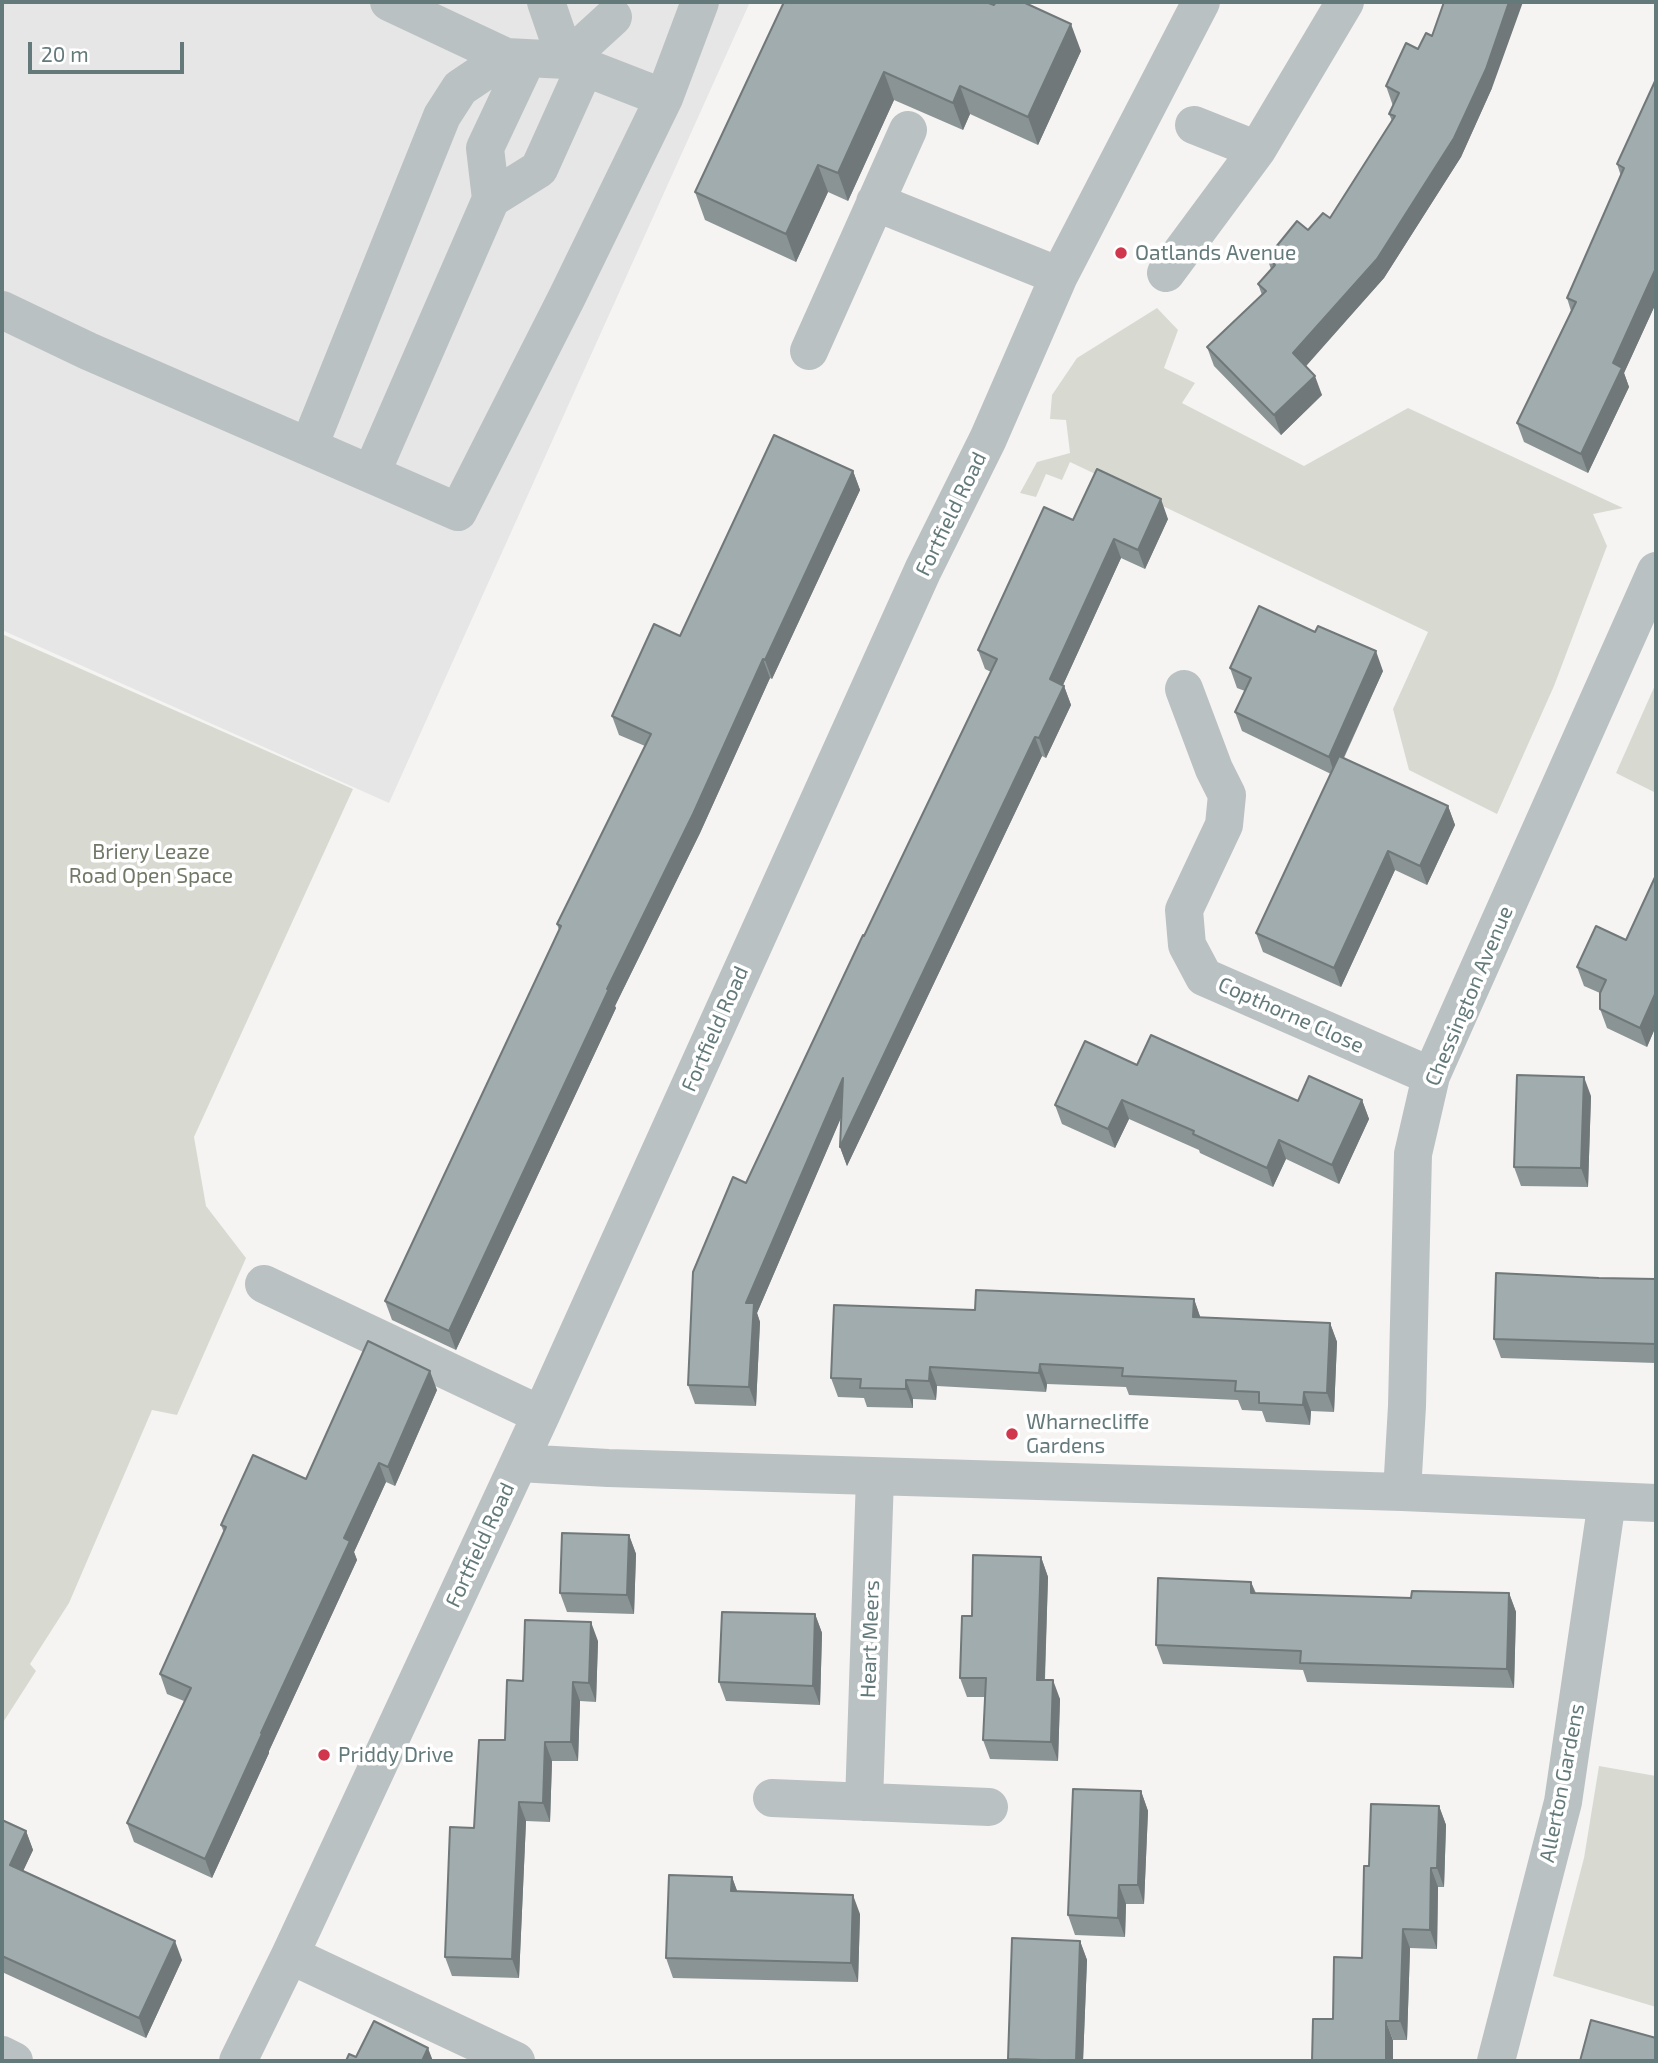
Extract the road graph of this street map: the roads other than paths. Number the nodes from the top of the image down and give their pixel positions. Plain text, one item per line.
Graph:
1 (389, 2) edge
2 (547, 2) edge
3 (700, 2) edge
4 (1201, 2) edge
5 (1345, 2) edge
6 (612, 17) dead end
7 (516, 58) junction
8 (576, 63) junction
9 (664, 98) junction
10 (1194, 125) dead end
11 (908, 130) dead end
12 (1257, 150) junction
13 (491, 199) junction
14 (875, 202) junction
15 (1166, 273) dead end
16 (1059, 276) junction
17 (2, 310) edge
18 (810, 351) dead end
19 (309, 446) junction
20 (371, 474) junction
21 (1656, 571) edge
22 (1184, 689) dead end
23 (1431, 1076) junction
24 (264, 1284) dead end
25 (541, 1415) junction
26 (519, 1463) junction
27 (875, 1477) junction
28 (1402, 1492) junction
29 (1607, 1501) junction
30 (1656, 1503) edge
31 (772, 1797) dead end
32 (864, 1802) junction
33 (989, 1807) dead end
34 (290, 1955) junction
35 (2, 2055) edge
36 (15, 2061) edge
37 (238, 2061) edge
38 (516, 2061) edge
39 (1496, 2061) edge

1 - 7 street
2 - 8 street
3 - 9 street
4 - 16 street, Fortfield Road
5 - 12 street
6 - 8 street
7 - 8 street
7 - 13 street
7 - 19 street
8 - 9 street
8 - 13 street
9 - 20 street
10 - 12 street
11 - 14 street
12 - 15 street
13 - 20 street
14 - 16 street
14 - 18 street
16 - 25 street, Fortfield Road
17 - 19 street
19 - 20 street
21 - 23 street, Chessington Avenue
22 - 23 street, Copthorne Close
23 - 28 street, Chessington Avenue
24 - 25 street
25 - 26 street, Fortfield Road
26 - 27 street
26 - 34 street, Fortfield Road
27 - 28 street
27 - 32 street, Heart Meers
28 - 29 street
29 - 30 street
29 - 39 street, Allerton Gardens
31 - 32 street
32 - 33 street
34 - 37 street, Fortfield Road
34 - 38 street
35 - 36 street

